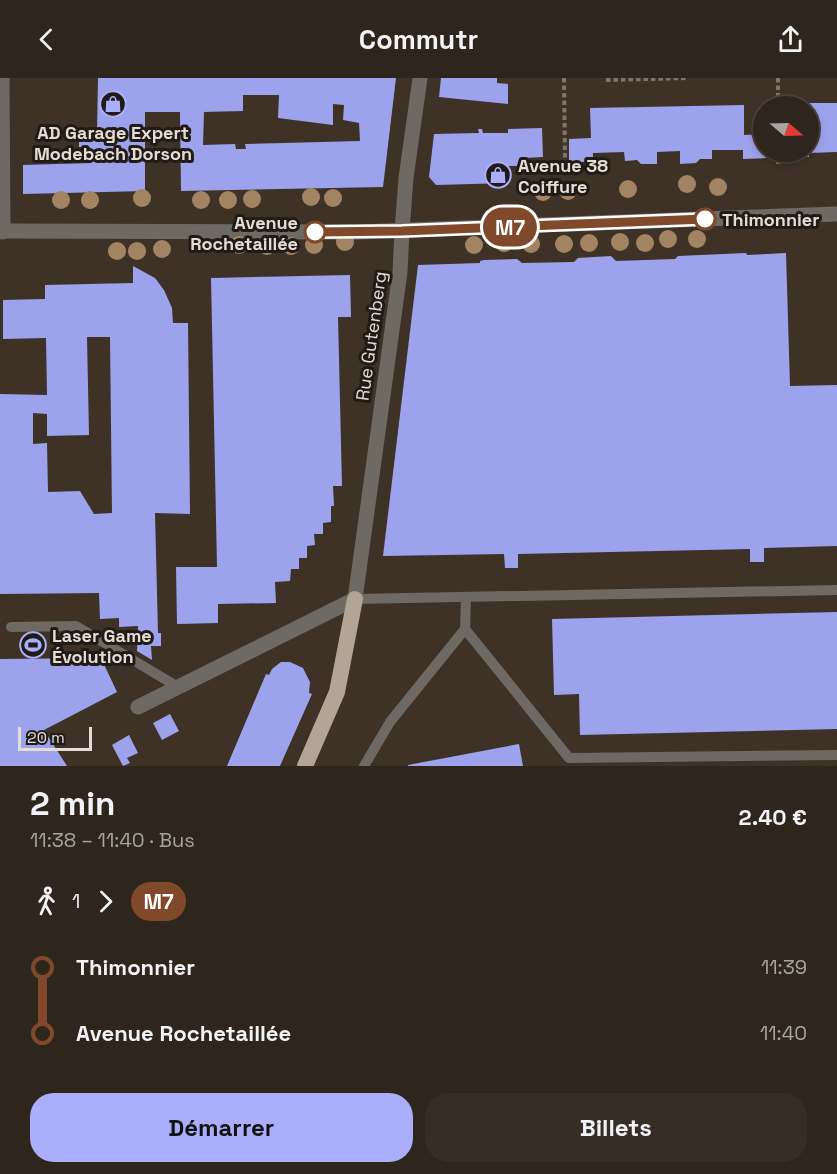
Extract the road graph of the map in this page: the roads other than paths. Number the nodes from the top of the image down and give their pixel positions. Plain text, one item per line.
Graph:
1 (2, 78) edge
2 (420, 78) edge
3 (837, 214) edge
4 (402, 231) junction
5 (1, 232) edge
6 (837, 590) edge
7 (466, 597) junction
8 (355, 598) junction
9 (11, 627) dead end
10 (465, 629) junction
11 (178, 687) junction
12 (138, 707) dead end
13 (837, 755) edge
14 (305, 766) edge
15 (364, 766) edge

1 - 5 street
2 - 4 street, Rue Gutenberg
3 - 4 street
4 - 5 street
4 - 8 street, Rue Gutenberg
6 - 7 lane
7 - 8 lane
7 - 10 lane
8 - 11 street
8 - 14 highway
9 - 11 lane
10 - 13 lane
10 - 15 lane
11 - 12 street

